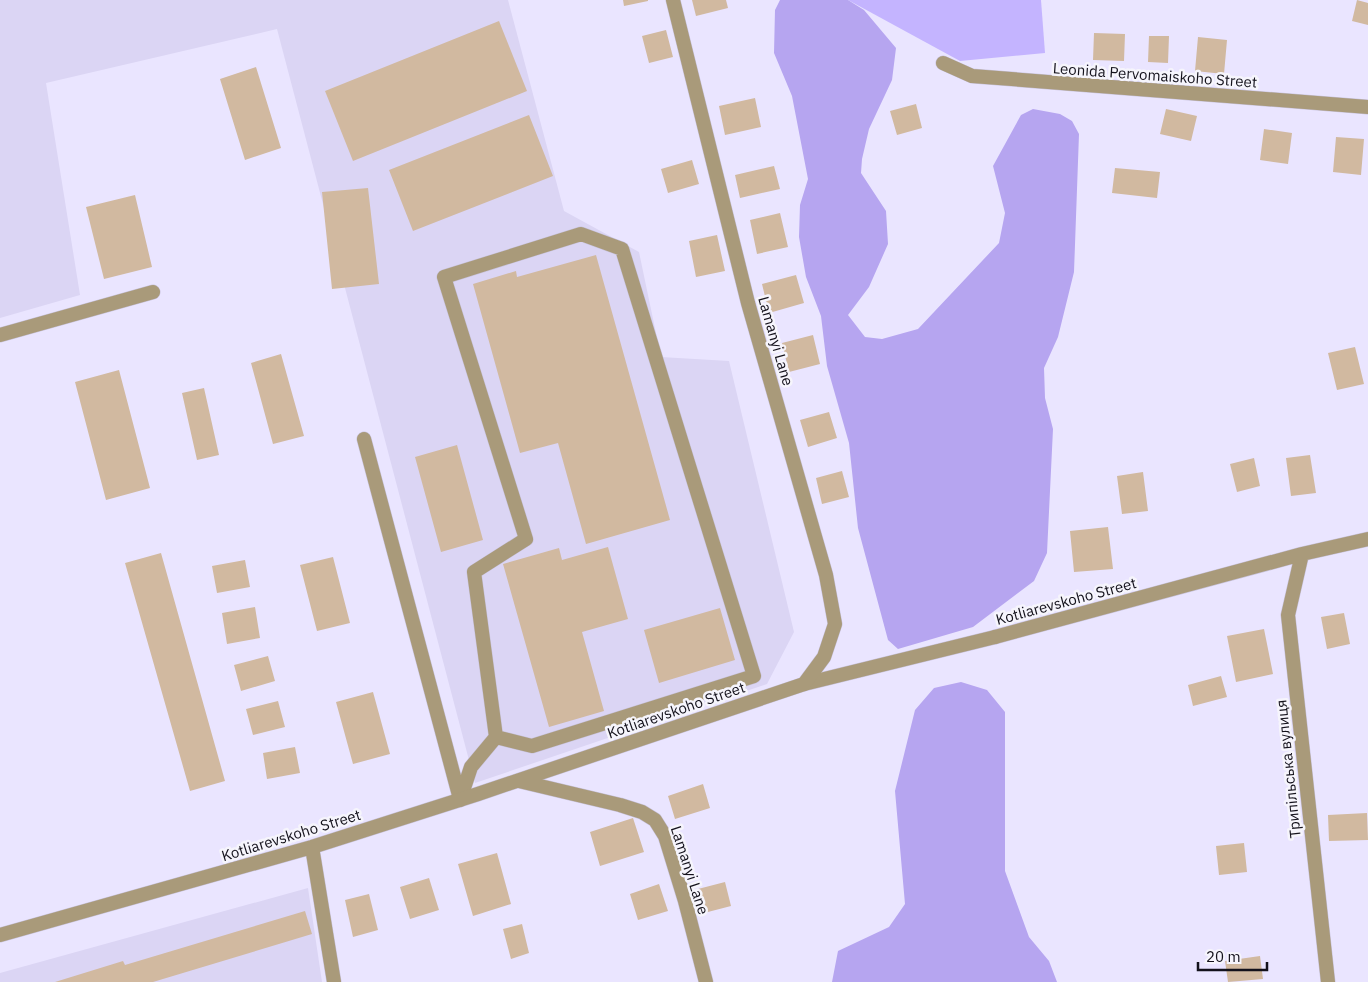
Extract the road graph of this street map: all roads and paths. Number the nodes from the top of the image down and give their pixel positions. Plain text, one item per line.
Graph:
1 (673, 0) edge
2 (942, 62) dead end
3 (1368, 107) edge
4 (153, 292) dead end
5 (0, 335) edge
6 (364, 439) dead end
7 (1368, 539) edge
8 (1302, 554) junction
9 (804, 684) junction
10 (496, 737) junction
11 (518, 781) junction
12 (460, 800) junction
13 (312, 848) junction
14 (0, 936) edge
15 (334, 982) edge
16 (706, 982) edge
17 (1328, 982) edge

1 - 9 street, Lamanyi Lane
2 - 3 street, Leonida Pervomaiskoho Street
4 - 5 street
6 - 12 street
7 - 8 street, Kotliarevskoho Street
8 - 9 street, Kotliarevskoho Street
8 - 17 street, Трипільська вулиця
9 - 11 street, Kotliarevskoho Street
10 - 10 street
10 - 12 street
11 - 12 street, Kotliarevskoho Street
11 - 16 street, Lamanyi Lane
12 - 13 street, Kotliarevskoho Street
13 - 14 street, Kotliarevskoho Street
13 - 15 street

